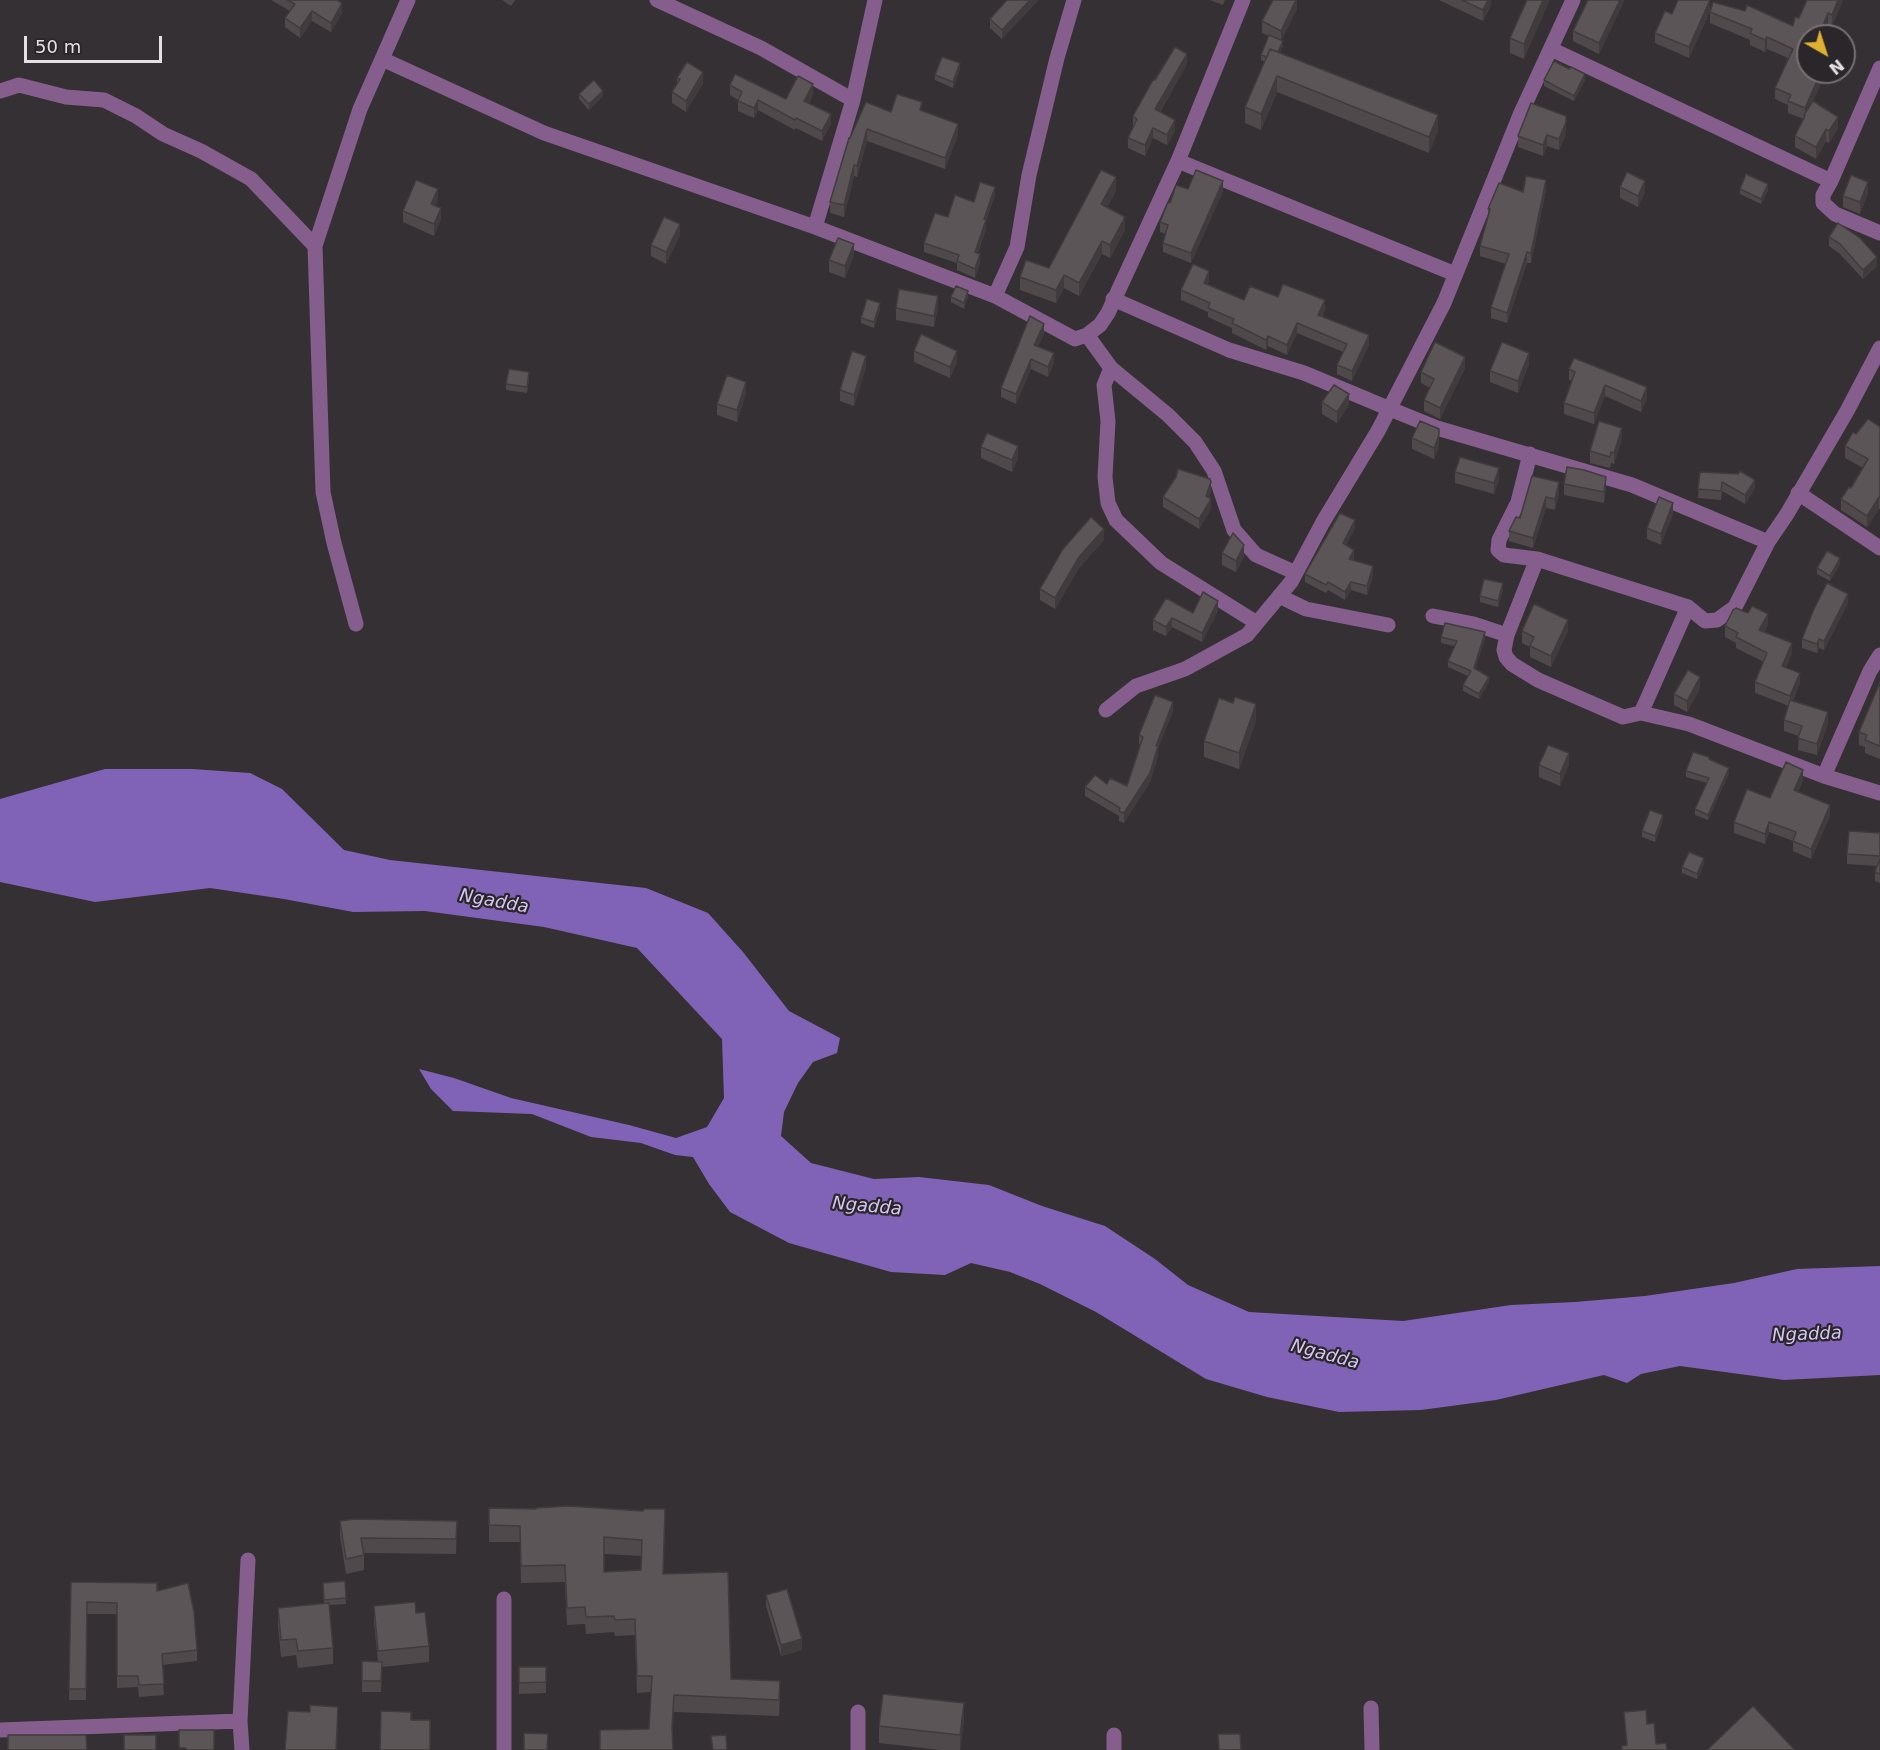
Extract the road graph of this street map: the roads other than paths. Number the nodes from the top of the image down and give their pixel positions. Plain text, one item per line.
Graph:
1 (408, 0) edge
2 (657, 0) edge
3 (875, 0) edge
4 (1074, 0) edge
5 (1243, 0) edge
6 (1573, 0) edge
7 (1551, 49) junction
8 (382, 59) junction
9 (1880, 68) edge
10 (0, 91) edge
11 (853, 100) junction
12 (1178, 160) junction
13 (1831, 181) junction
14 (815, 227) junction
15 (1880, 233) edge
16 (315, 246) junction
17 (1455, 274) junction
18 (995, 296) junction
19 (1113, 299) junction
20 (1087, 335) junction
21 (1880, 348) edge
22 (1110, 369) junction
23 (1390, 410) junction
24 (1530, 454) junction
25 (1798, 494) junction
26 (1768, 542) junction
27 (1880, 548) edge
28 (1536, 559) junction
29 (1296, 573) junction
30 (1279, 596) junction
31 (1688, 607) junction
32 (1433, 616) dead end
33 (1257, 623) junction
34 (356, 624) dead end
35 (1388, 625) dead end
36 (1507, 635) junction
37 (1880, 655) edge
38 (1106, 710) dead end
39 (1641, 713) junction
40 (1824, 776) junction
41 (1880, 793) edge
42 (248, 1560) dead end
43 (504, 1599) dead end
44 (1371, 1708) dead end
45 (858, 1712) dead end
46 (240, 1721) junction
47 (0, 1730) edge
48 (242, 1750) edge
49 (504, 1750) edge
50 (858, 1750) edge
51 (1372, 1750) edge

1 - 8 street
2 - 11 street
3 - 11 street
4 - 18 street
5 - 12 street
6 - 7 street
7 - 13 street
7 - 17 street
8 - 14 street
8 - 16 street
9 - 13 street
10 - 16 street
11 - 14 street
12 - 17 street
12 - 19 street
13 - 15 street
14 - 18 street
16 - 34 street
17 - 23 street
18 - 20 street
19 - 20 street
19 - 23 street
20 - 22 street
21 - 25 street
22 - 29 street
22 - 33 street
23 - 24 street
23 - 29 street
24 - 26 street
24 - 28 street
25 - 26 street
25 - 27 street
26 - 31 street
28 - 31 street
28 - 36 street
29 - 30 street
30 - 33 street
30 - 35 street
31 - 39 street
32 - 36 street
33 - 38 street
36 - 39 street
37 - 40 street
39 - 40 street
40 - 41 street
42 - 46 street
43 - 49 street
44 - 51 street
45 - 50 street
46 - 47 street
46 - 48 street

